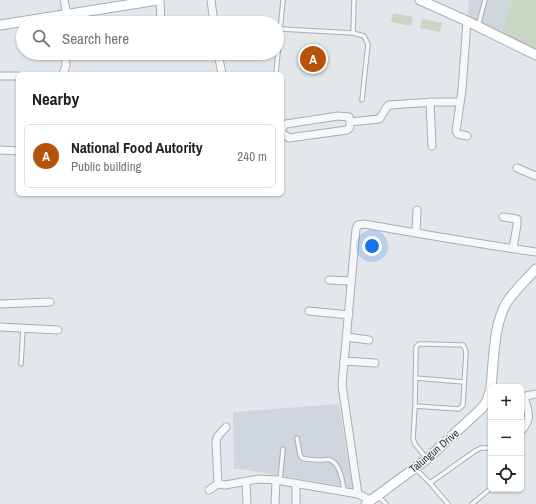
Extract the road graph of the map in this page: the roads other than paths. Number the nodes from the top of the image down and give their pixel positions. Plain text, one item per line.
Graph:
1 (64, 0) edge
2 (159, 0) edge
3 (211, 0) edge
4 (283, 0) edge
5 (354, 0) edge
6 (420, 0) edge
7 (484, 0) edge
8 (67, 15) joint
9 (160, 16) edge
10 (213, 16) edge
11 (281, 16) edge
12 (467, 21) junction
13 (16, 24) edge
14 (0, 25) edge
15 (478, 27) junction
16 (284, 29) edge
17 (353, 33) junction
18 (536, 55) edge
19 (66, 60) edge
20 (219, 60) edge
21 (277, 60) edge
22 (64, 72) edge
23 (222, 72) edge
24 (276, 72) edge
25 (0, 76) edge
26 (16, 76) edge
27 (362, 100) dead end
28 (430, 102) junction
29 (460, 102) junction
30 (350, 122) junction
31 (284, 126) edge
32 (284, 135) edge
33 (467, 136) dead end
34 (432, 146) dead end
35 (0, 150) edge
36 (16, 151) edge
37 (516, 168) dead end
38 (536, 176) edge
39 (417, 210) dead end
40 (503, 217) dead end
41 (416, 233) junction
42 (513, 248) junction
43 (536, 252) edge
44 (536, 270) edge
45 (329, 280) dead end
46 (352, 281) junction
47 (50, 302) dead end
48 (0, 304) edge
49 (309, 311) dead end
50 (349, 315) junction
51 (0, 326) edge
52 (23, 328) junction
53 (58, 330) dead end
54 (347, 337) junction
55 (369, 340) dead end
56 (344, 361) junction
57 (375, 363) dead end
58 (20, 364) dead end
59 (415, 378) junction
60 (464, 382) junction
61 (492, 384) edge
62 (536, 394) edge
63 (524, 397) edge
64 (488, 399) edge
65 (524, 402) edge
66 (415, 406) junction
67 (226, 427) dead end
68 (524, 428) edge
69 (298, 438) dead end
70 (488, 448) edge
71 (283, 449) dead end
72 (427, 459) junction
73 (415, 468) junction
74 (278, 480) junction
75 (246, 482) junction
76 (430, 483) junction
77 (218, 484) junction
78 (296, 484) junction
79 (209, 490) dead end
80 (488, 491) edge
81 (344, 492) junction
82 (358, 494) junction
83 (371, 500) edge
84 (247, 504) edge
85 (275, 504) edge
86 (296, 504) edge
87 (386, 504) edge
88 (448, 504) edge
89 (472, 504) edge

1 - 8 street
2 - 8 main road
2 - 9 street
3 - 10 street
4 - 11 lane
5 - 17 lane
6 - 12 main road
7 - 15 lane
12 - 15 main road
12 - 29 street
13 - 14 main road
15 - 18 main road
16 - 17 lane
17 - 27 lane
19 - 22 street
20 - 23 street
21 - 24 lane
25 - 26 street
28 - 29 street
28 - 30 street
28 - 34 street
29 - 33 street
30 - 31 street
30 - 32 street
35 - 36 street
37 - 38 street
39 - 41 street
40 - 42 street
41 - 42 street
41 - 46 street
42 - 43 street
44 - 61 main road, Talungun Drive
45 - 46 street
46 - 50 street
47 - 48 street
49 - 50 street
50 - 54 street
51 - 52 street
52 - 53 street
52 - 58 lane
54 - 55 street
54 - 56 street
56 - 57 street
56 - 82 street
59 - 60 lane
59 - 60 lane
59 - 66 lane
60 - 66 lane
62 - 63 street
64 - 72 main road, Talungun Drive
65 - 68 street
66 - 72 lane
67 - 77 street
69 - 81 lane
70 - 76 lane
71 - 74 lane
72 - 73 main road, Talungun Drive
73 - 76 lane
73 - 83 main road, Talungun Drive
74 - 75 street
74 - 78 street
74 - 85 street
75 - 77 street
75 - 84 street
76 - 88 lane
77 - 79 street
78 - 81 street
78 - 86 street
80 - 89 lane
81 - 82 street
82 - 83 street
83 - 87 lane

